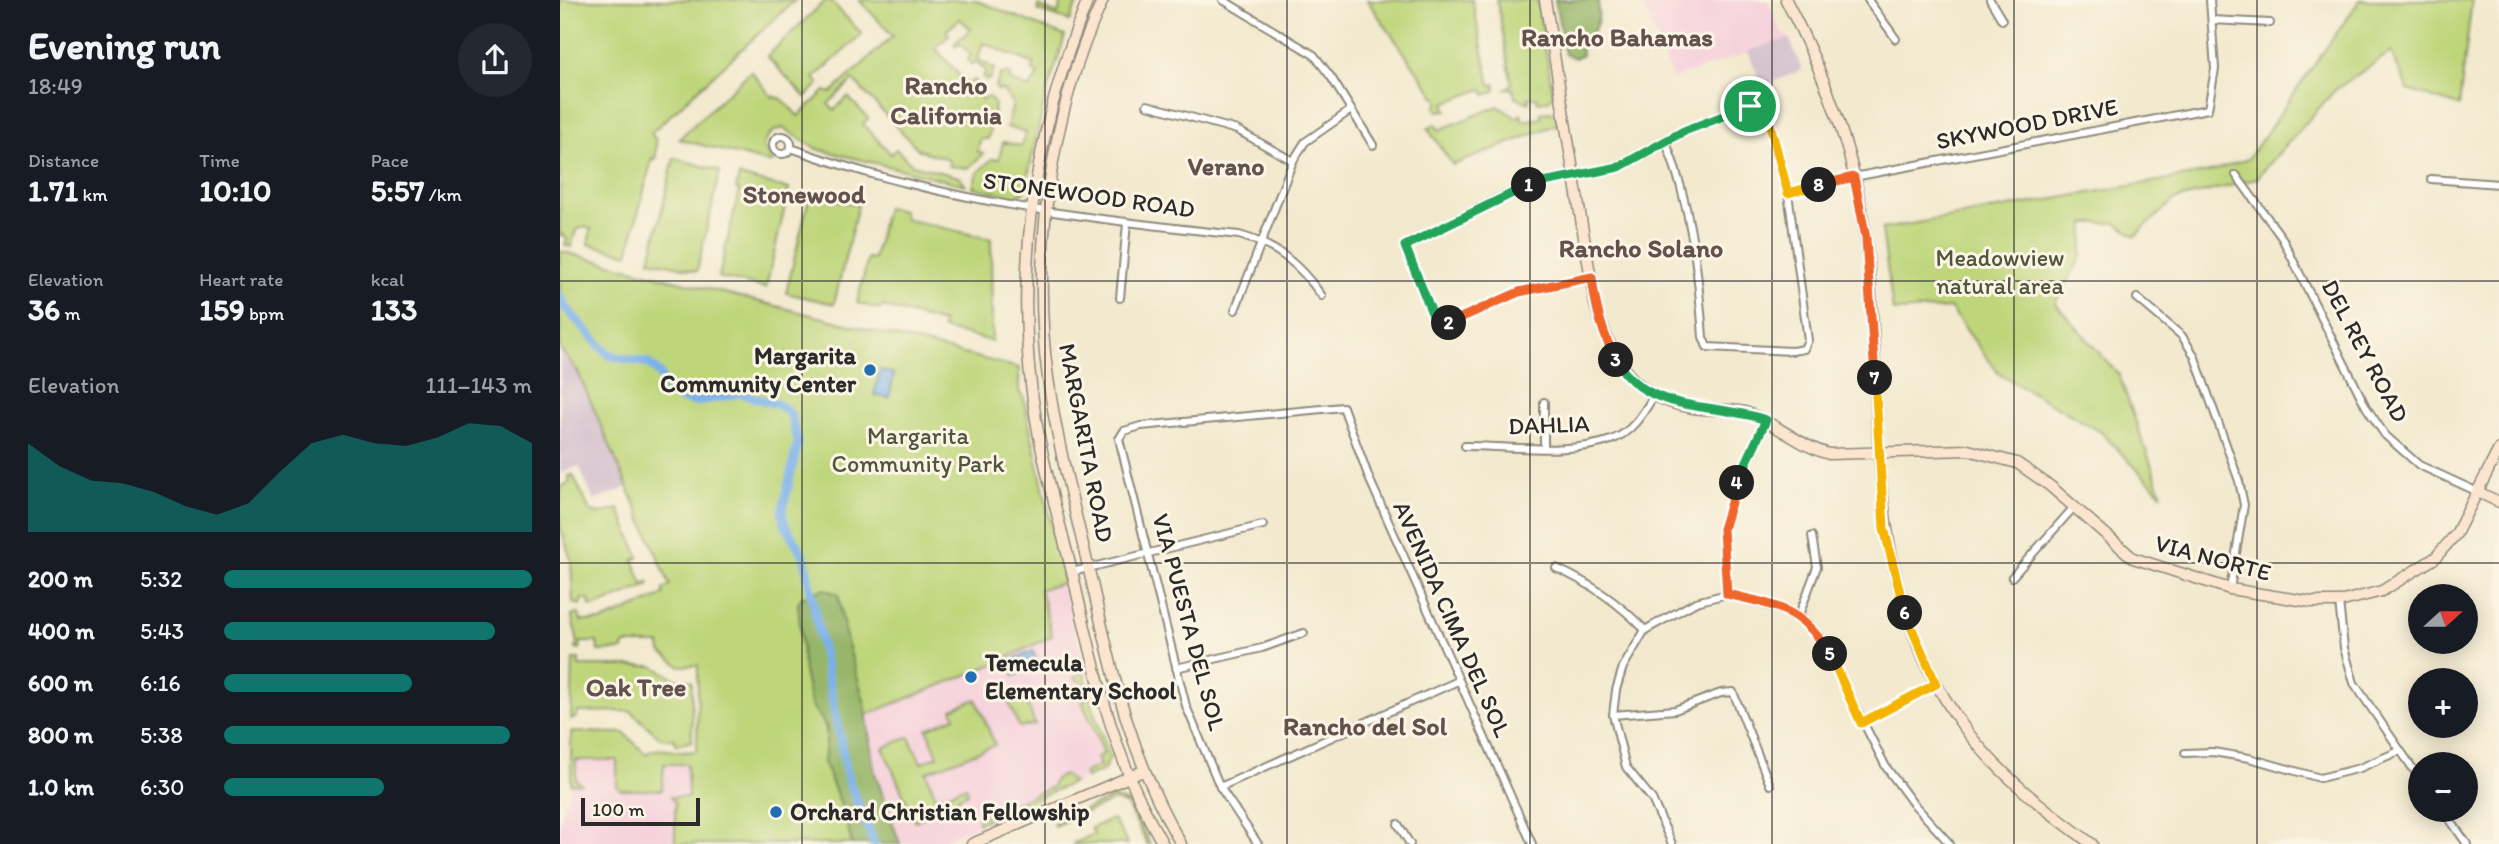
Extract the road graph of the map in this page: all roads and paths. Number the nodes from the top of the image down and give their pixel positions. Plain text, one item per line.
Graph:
1 (1088, 0) edge
2 (1103, 0) edge
3 (1223, 0) edge
4 (1545, 0) edge
5 (1786, 0) edge
6 (1868, 0) edge
7 (1990, 0) edge
8 (2210, 0) edge
9 (2002, 20) dead end
10 (2212, 20) junction
11 (2270, 23) dead end
12 (1896, 39) dead end
13 (1147, 105) dead end
14 (1352, 110) junction
15 (1665, 141) junction
16 (1373, 145) dead end
17 (791, 148) dead end
18 (1293, 161) junction
19 (1574, 175) junction
20 (2236, 175) dead end
21 (1854, 177) junction
22 (2431, 179) dead end
23 (2499, 184) edge
24 (1788, 193) junction
25 (1031, 211) junction
26 (1046, 213) junction
27 (1127, 223) junction
28 (1260, 241) junction
29 (1592, 277) junction
30 (1322, 296) dead end
31 (1119, 298) dead end
32 (2137, 298) dead end
33 (1234, 310) dead end
34 (1655, 394) junction
35 (1544, 402) dead end
36 (1343, 407) joint
37 (1766, 420) junction
38 (1465, 446) dead end
39 (1544, 447) junction
40 (2499, 449) edge
41 (1878, 454) junction
42 (2479, 492) junction
43 (2499, 502) edge
44 (2074, 507) junction
45 (1263, 525) dead end
46 (1812, 536) dead end
47 (1149, 552) junction
48 (1088, 568) junction
49 (1556, 568) dead end
50 (1072, 572) junction
51 (2012, 577) dead end
52 (2230, 589) junction
53 (1727, 594) junction
54 (2339, 602) junction
55 (1799, 615) junction
56 (1644, 630) junction
57 (1304, 633) dead end
58 (1176, 668) junction
59 (1458, 681) junction
60 (1936, 684) junction
61 (1613, 715) junction
62 (1861, 723) junction
63 (2399, 751) junction
64 (2185, 753) dead end
65 (2408, 763) edge
66 (1143, 771) junction
67 (1128, 777) junction
68 (1770, 785) dead end
69 (1220, 786) junction
70 (2451, 822) edge
71 (1398, 824) dead end
72 (971, 844) edge
73 (1163, 844) edge
74 (1181, 844) edge
75 (1258, 844) edge
76 (1410, 844) edge
77 (1532, 844) edge
78 (1672, 844) edge
79 (1950, 844) edge
80 (2092, 844) edge
81 (2467, 844) edge

1 - 25 street, MARGARITA ROAD
2 - 26 street, MARGARITA ROAD
3 - 14 street
4 - 19 street, VIA NORTE
5 - 21 street
6 - 12 street
7 - 9 street
8 - 10 street
10 - 11 street
10 - 21 street, SKYWOOD DRIVE
13 - 18 street
14 - 16 street
14 - 18 street
15 - 19 street
15 - 24 street
15 - 24 street
17 - 25 street, STONEWOOD ROAD
18 - 28 street
19 - 29 street, VIA NORTE
19 - 29 street
20 - 42 street, DEL REY ROAD
21 - 24 street, SKYWOOD DRIVE
21 - 41 street
22 - 23 street
25 - 26 street, STONEWOOD ROAD
25 - 50 street, MARGARITA ROAD
26 - 27 street, STONEWOOD ROAD
26 - 48 street, MARGARITA ROAD
27 - 28 street, STONEWOOD ROAD
27 - 31 street
28 - 30 street, STONEWOOD ROAD
28 - 33 street
29 - 34 street, VIA NORTE
32 - 52 street
34 - 37 street, VIA NORTE
34 - 39 street, DAHLIA
35 - 39 street
36 - 47 street, VIA PUESTA DEL SOL
36 - 59 street, AVENIDA CIMA DEL SOL
37 - 41 street, VIA NORTE
37 - 53 street
38 - 39 street, DAHLIA
40 - 42 street, VIA NORTE
41 - 44 street, VIA NORTE
41 - 60 street
42 - 43 street, DEL REY ROAD
42 - 54 street, VIA NORTE
44 - 51 street
44 - 52 street, VIA NORTE
45 - 47 street
46 - 55 street
47 - 48 street
47 - 58 street, VIA PUESTA DEL SOL
48 - 50 street
48 - 66 street, MARGARITA ROAD
49 - 56 street
50 - 67 street, MARGARITA ROAD
52 - 54 street, VIA NORTE
53 - 55 street
53 - 56 street
54 - 63 street
55 - 62 street
56 - 61 street
57 - 58 street
58 - 69 street, VIA PUESTA DEL SOL
59 - 69 street
59 - 77 street, AVENIDA CIMA DEL SOL
60 - 62 street
60 - 80 street
61 - 68 street
61 - 78 street
62 - 79 street
63 - 64 street
63 - 65 street
66 - 67 street
66 - 74 street, MARGARITA ROAD
67 - 72 street
67 - 73 street, MARGARITA ROAD
69 - 75 street, VIA PUESTA DEL SOL
70 - 81 street
71 - 76 street

